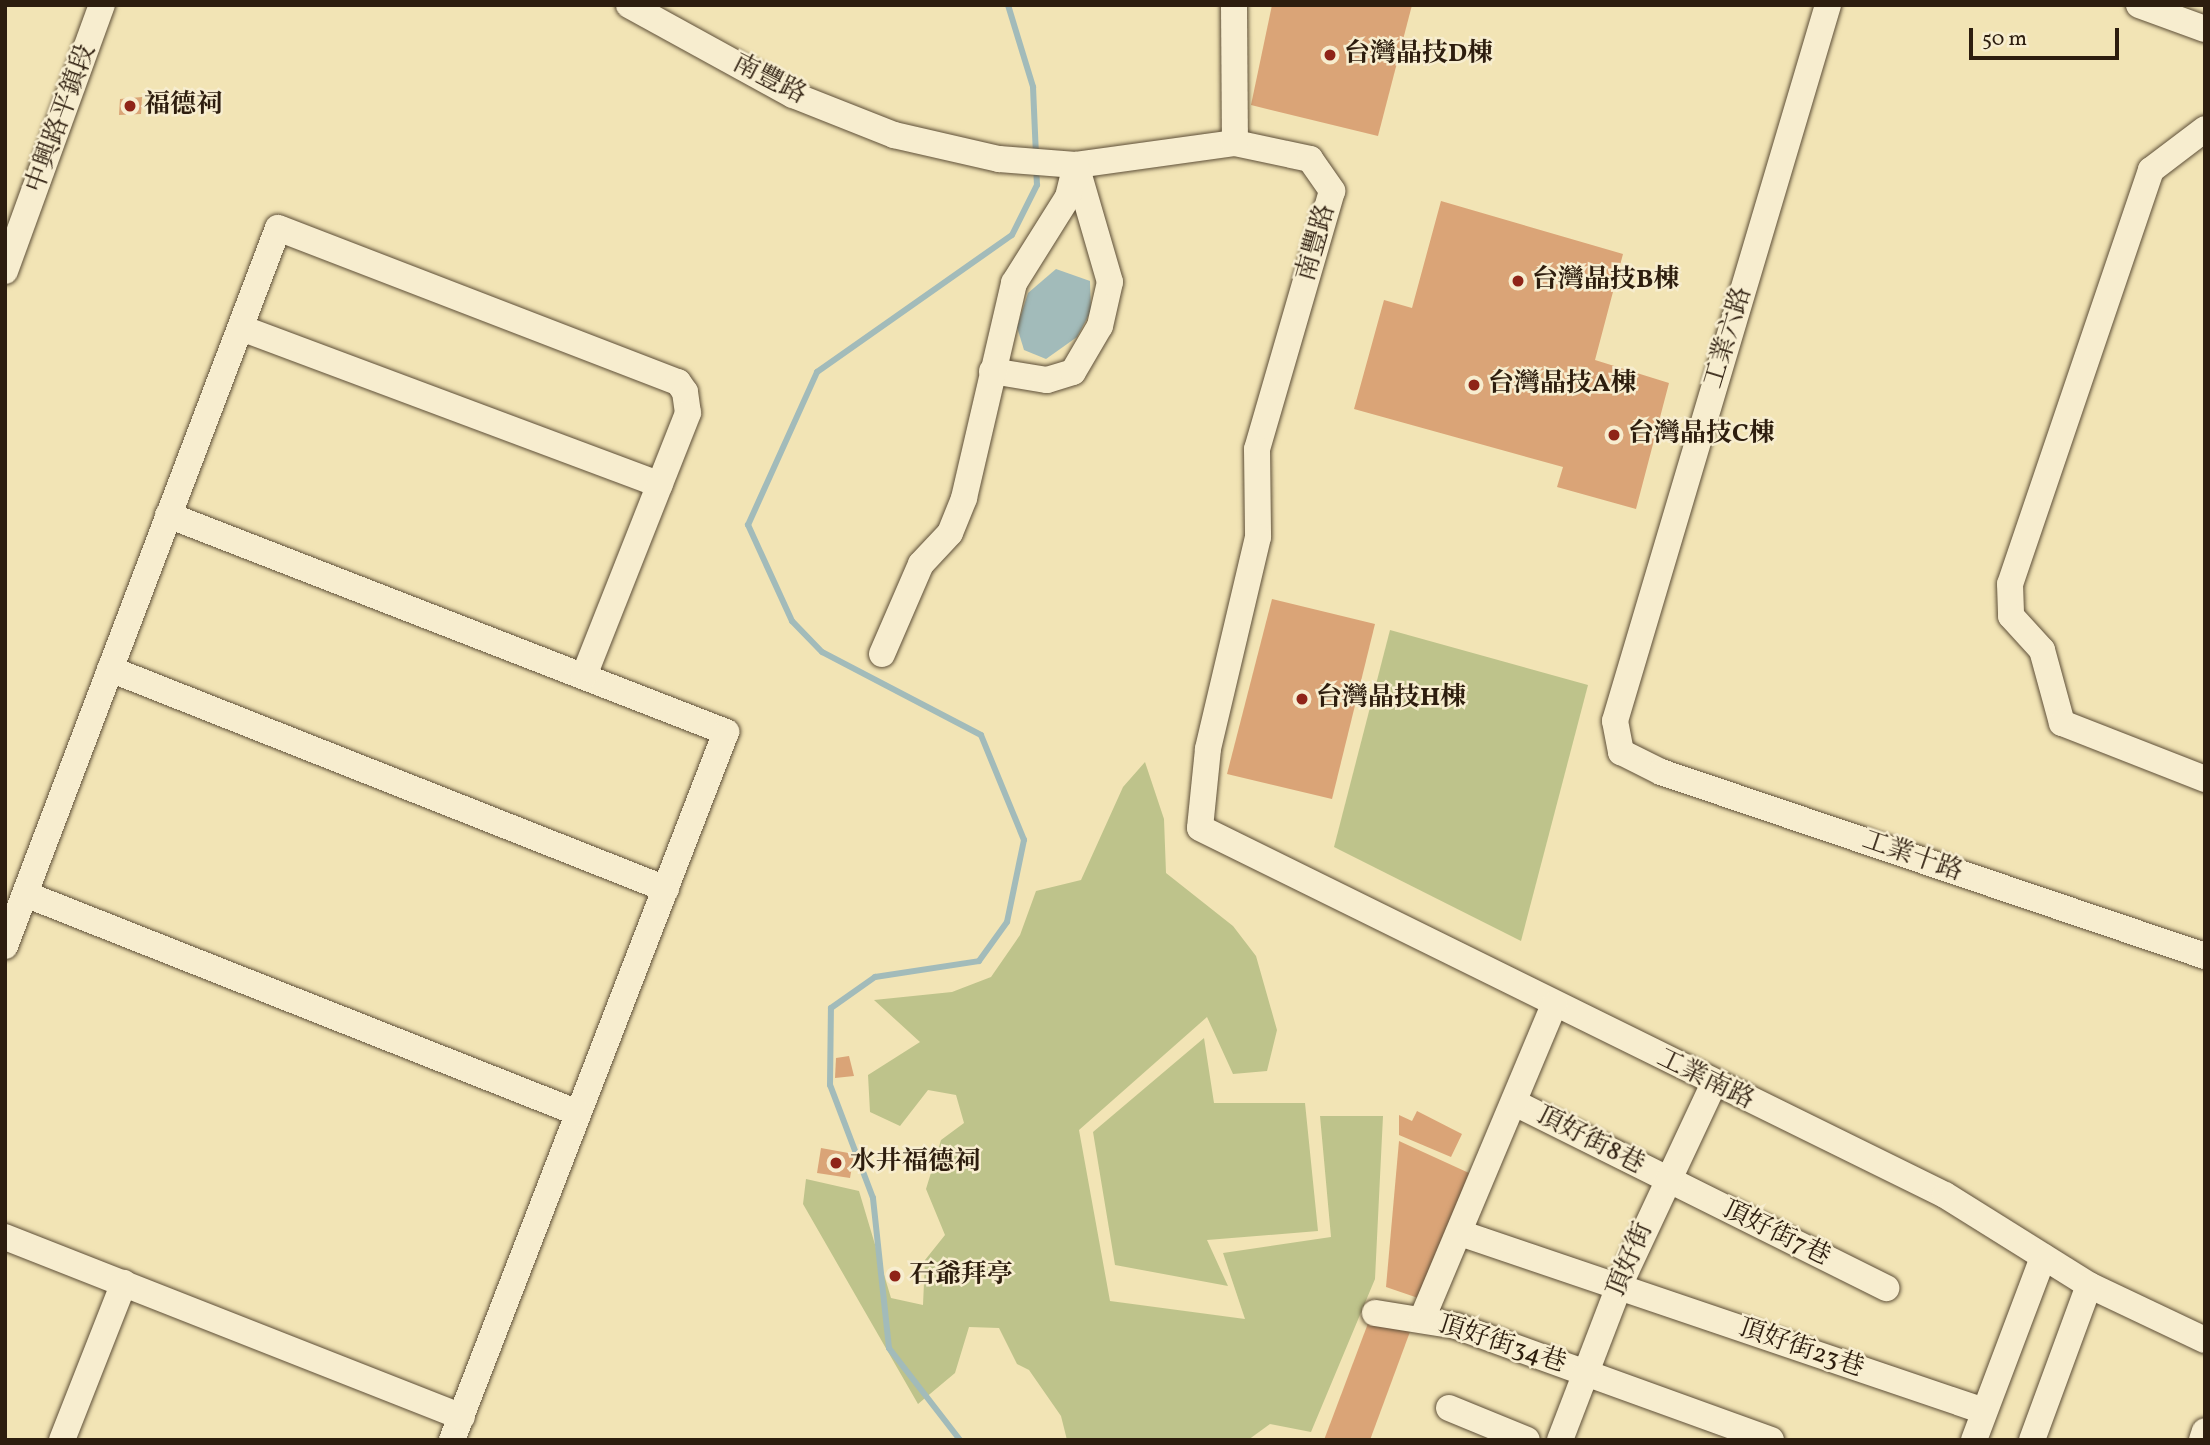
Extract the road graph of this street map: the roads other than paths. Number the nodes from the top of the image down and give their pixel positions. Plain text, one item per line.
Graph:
1 (103, 5) edge
2 (629, 5) edge
3 (1234, 5) edge
4 (1828, 5) edge
5 (2139, 5) edge
6 (2205, 29) edge
7 (2205, 129) edge
8 (1235, 143) junction
9 (1076, 165) junction
10 (5, 271) edge
11 (241, 328) junction
12 (992, 372) junction
13 (660, 485) junction
14 (168, 515) junction
15 (883, 654) dead end
16 (110, 669) junction
17 (584, 677) junction
18 (1621, 752) joint
19 (2205, 779) edge
20 (1200, 828) joint
21 (666, 889) junction
22 (25, 894) junction
23 (5, 946) edge
24 (2205, 956) edge
25 (1554, 1004) junction
26 (1713, 1086) junction
27 (1515, 1103) junction
28 (578, 1113) junction
29 (1665, 1179) junction
30 (1460, 1233) junction
31 (5, 1237) edge
32 (2043, 1257) junction
33 (124, 1283) junction
34 (2089, 1285) junction
35 (1619, 1286) junction
36 (1886, 1288) dead end
37 (1375, 1313) dead end
38 (1422, 1319) junction
39 (2205, 1340) edge
40 (1587, 1373) junction
41 (1449, 1408) dead end
42 (1984, 1411) junction
43 (457, 1428) edge
44 (2205, 1431) edge
45 (62, 1440) edge
46 (1527, 1440) edge
47 (1560, 1440) edge
48 (1771, 1440) edge
49 (1974, 1440) edge
50 (2032, 1440) edge
51 (2202, 1440) edge

1 - 10 street, 中興路平鎮段
2 - 9 street, 南豐路
3 - 8 street
4 - 18 street, 工業六路
5 - 6 street
7 - 19 street
8 - 9 street, 南豐路
8 - 20 street, 南豐路
9 - 12 street
9 - 12 street
11 - 13 street
11 - 13 street
11 - 14 street
12 - 15 street
13 - 17 street
14 - 16 street
14 - 17 street
16 - 21 street
16 - 22 street
17 - 21 street
18 - 24 street, 工業十路
20 - 25 street, 工業南路
21 - 28 street
22 - 23 street
22 - 28 street
25 - 26 street, 工業南路
25 - 27 street
26 - 29 street, 頂好街
26 - 32 street, 工業南路
27 - 29 street, 頂好街8巷
27 - 30 street
28 - 43 street
29 - 35 street, 頂好街
29 - 36 street, 頂好街7巷
30 - 35 street, 頂好街23巷
30 - 38 street
31 - 33 street
32 - 34 street, 工業南路
32 - 42 street
33 - 43 street
33 - 45 street
34 - 39 street, 工業南路
34 - 50 street
35 - 40 street, 頂好街
35 - 42 street, 頂好街23巷
37 - 38 street, 頂好街34巷
38 - 40 street, 頂好街34巷
40 - 47 street, 頂好街
40 - 48 street, 頂好街34巷
41 - 46 street
42 - 49 street
44 - 51 street

